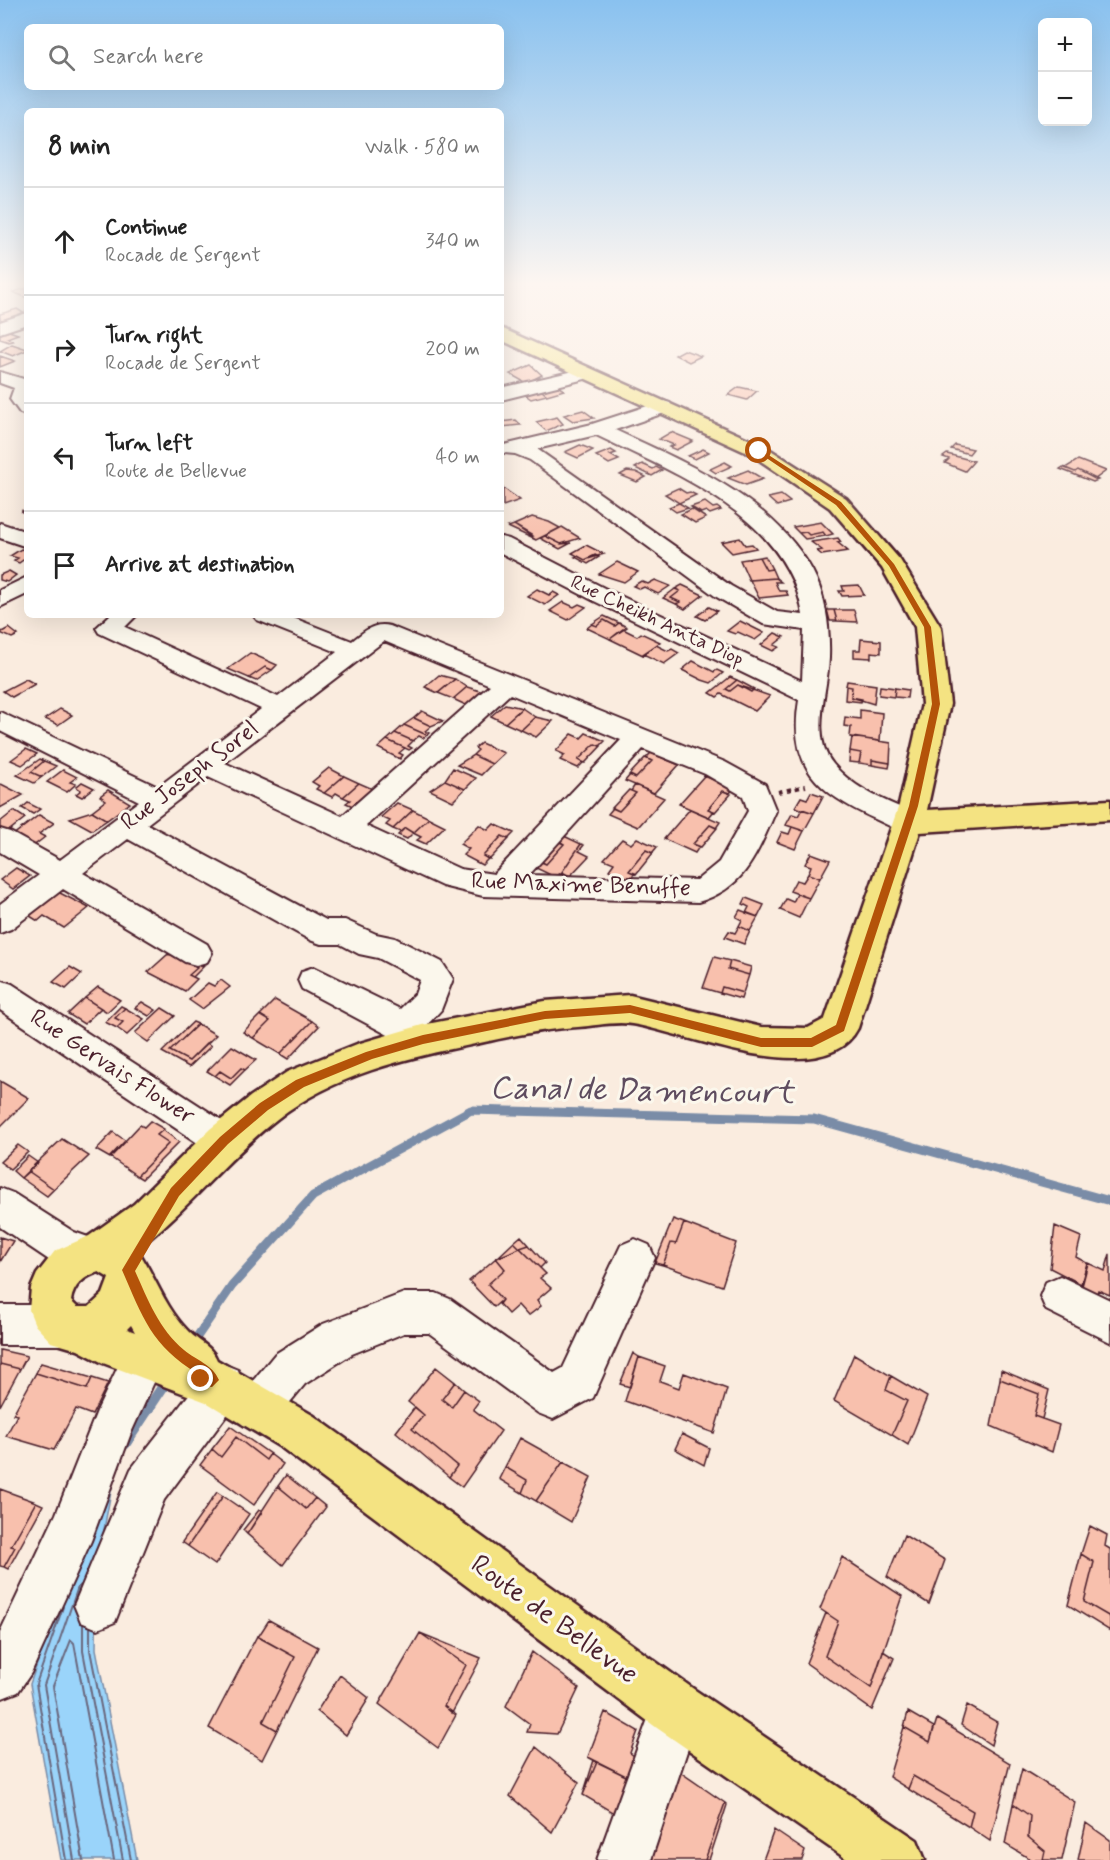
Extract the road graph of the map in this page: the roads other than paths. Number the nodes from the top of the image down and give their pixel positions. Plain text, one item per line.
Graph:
1 (587, 372) joint
2 (0, 376) edge
3 (24, 385) edge
4 (24, 385) edge
5 (506, 388) edge
6 (24, 405) edge
7 (663, 407) junction
8 (598, 429) junction
9 (509, 449) edge
10 (0, 530) edge
11 (24, 539) edge
12 (504, 546) edge
13 (24, 586) edge
14 (0, 600) edge
15 (121, 618) edge
16 (297, 620) edge
17 (816, 624) junction
18 (355, 651) junction
19 (816, 666) junction
20 (775, 678) junction
21 (508, 682) junction
22 (812, 696) junction
23 (280, 708) junction
24 (0, 720) edge
25 (640, 736) junction
26 (205, 765) junction
27 (159, 799) junction
28 (1110, 810) edge
29 (908, 822) junction
30 (126, 825) junction
31 (344, 830) junction
32 (0, 839) edge
33 (61, 875) junction
34 (502, 885) junction
35 (0, 921) edge
36 (196, 953) dead end
37 (314, 980) dead end
38 (0, 993) edge
39 (413, 1034) junction
40 (224, 1141) junction
41 (0, 1205) edge
42 (32, 1228) junction
43 (635, 1258) dead end
44 (112, 1264) junction
45 (1060, 1296) dead end
46 (66, 1314) junction
47 (1110, 1322) edge
48 (0, 1325) edge
49 (199, 1375) junction
50 (98, 1605) dead end
51 (0, 1674) edge
52 (676, 1709) junction
53 (624, 1860) edge
54 (897, 1860) edge

1 - 5 street
1 - 7 main road
2 - 4 street
3 - 6 street
7 - 8 street
7 - 29 main road
8 - 9 street
8 - 17 street
9 - 17 street
10 - 11 street
12 - 20 street, Rue Cheikh Anta Diop
13 - 14 street
15 - 23 street
16 - 18 street
17 - 19 street
18 - 21 street, Rue Joseph Sorel
18 - 23 street, Rue Joseph Sorel
19 - 20 street
19 - 22 street
20 - 22 street, Rue Cheikh Anta Diop
21 - 25 street
21 - 31 street
22 - 29 street
23 - 26 street, Rue Joseph Sorel
24 - 27 street
25 - 34 street
25 - 34 street, Rue Maxime Benuffe
26 - 27 street, Rue Joseph Sorel
26 - 31 street, Rue Maxime Benuffe
27 - 30 street, Rue Joseph Sorel
28 - 29 main road
29 - 39 main road
30 - 33 street, Rue Joseph Sorel
30 - 39 street
31 - 34 street, Rue Maxime Benuffe
32 - 33 street
33 - 35 street, Rue Joseph Sorel
33 - 36 street
37 - 39 street
38 - 40 street, Rue Gervais Flower
39 - 40 main road
40 - 44 main road
41 - 42 street
42 - 44 street
42 - 46 street
43 - 49 street
44 - 46 main road
44 - 46 main road
44 - 49 main road, Route de Bellevue
45 - 47 street
46 - 48 street
46 - 49 main road, Route de Bellevue
49 - 50 street
49 - 51 street
49 - 52 main road, Route de Bellevue
52 - 53 street
52 - 54 main road, Route de Bellevue

